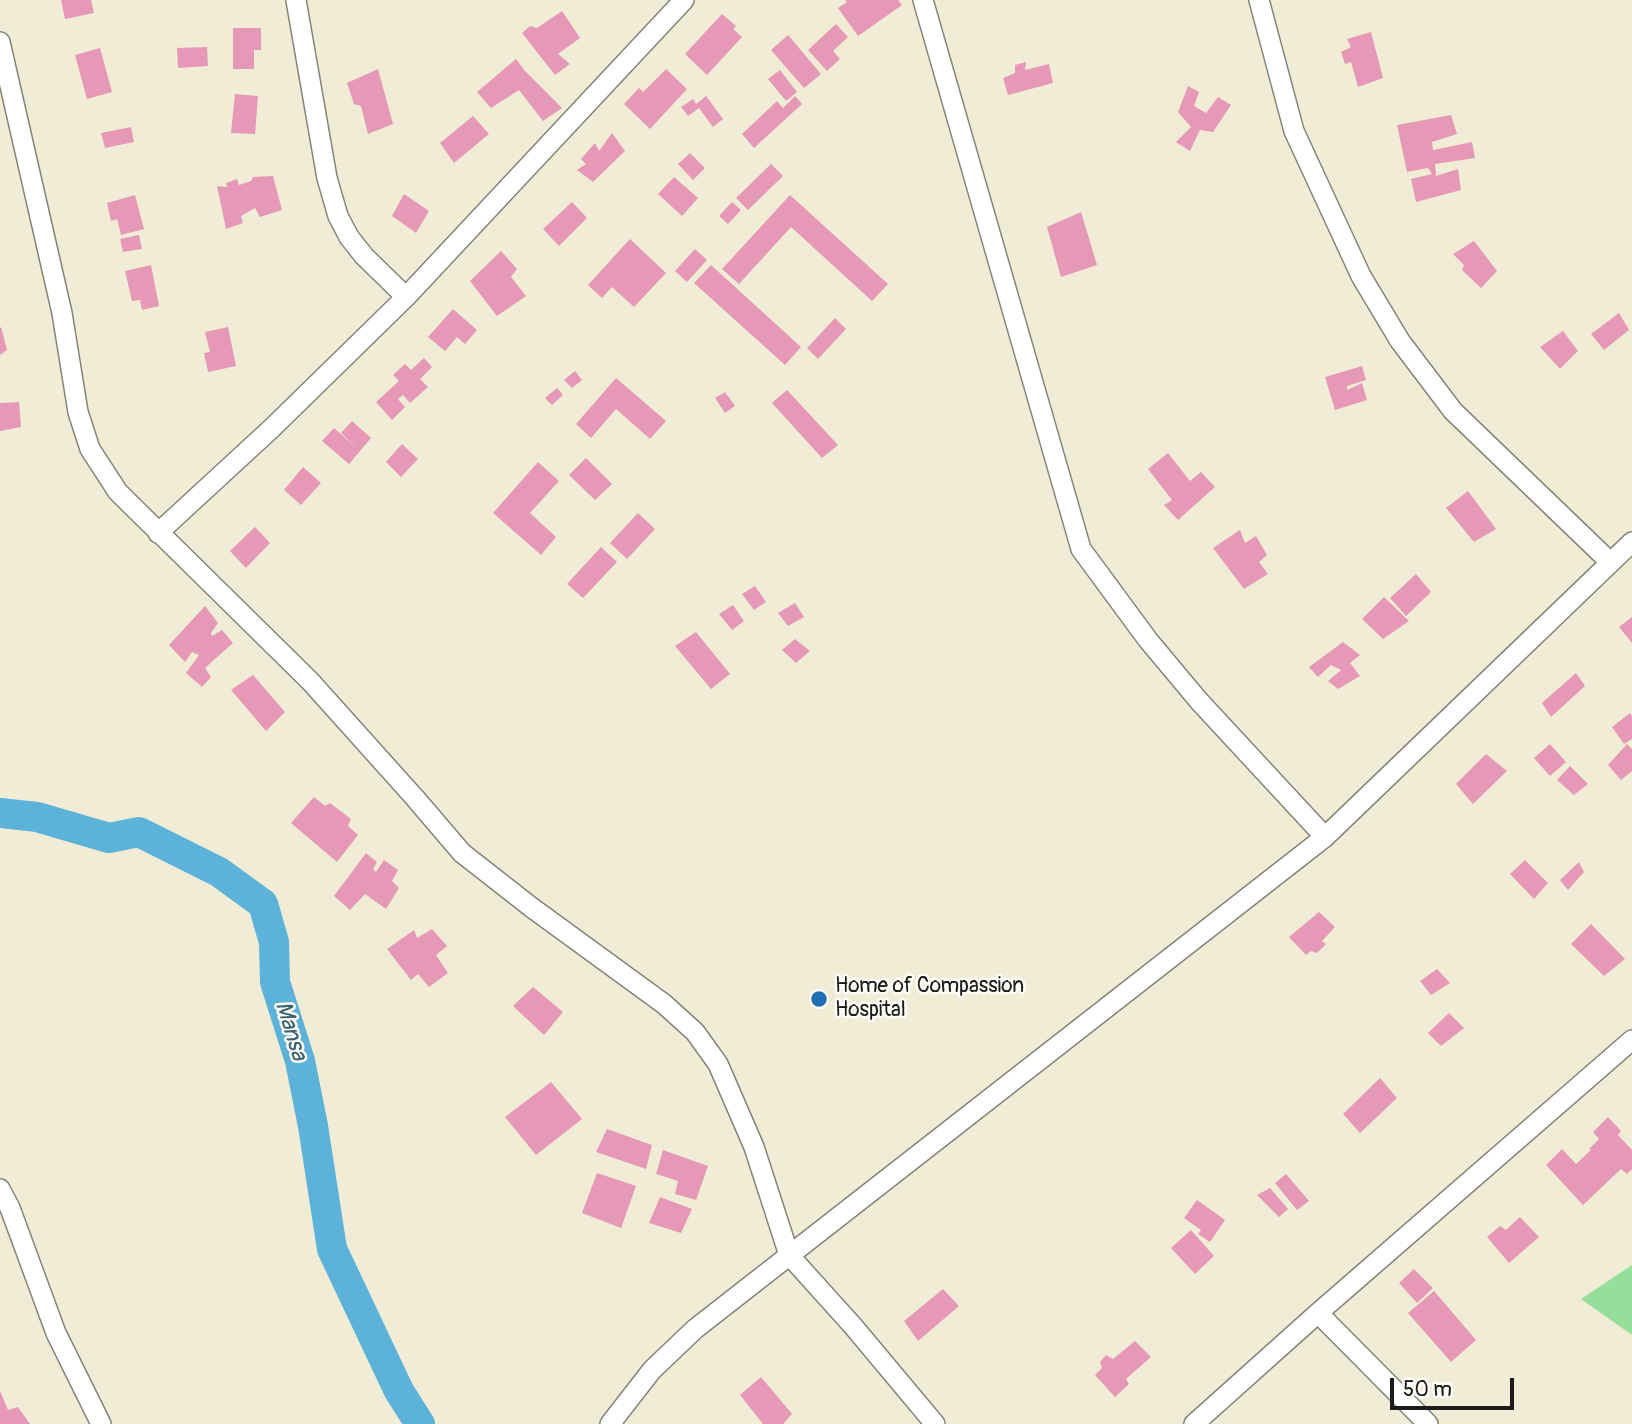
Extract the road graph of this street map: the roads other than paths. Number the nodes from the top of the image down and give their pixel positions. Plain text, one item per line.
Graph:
1 (296, 0) edge
2 (684, 0) edge
3 (923, 0) edge
4 (1259, 0) edge
5 (0, 43) edge
6 (406, 296) junction
7 (158, 533) junction
8 (1632, 542) edge
9 (1610, 562) junction
10 (1325, 837) junction
11 (1632, 1040) edge
12 (0, 1189) edge
13 (789, 1255) junction
14 (1318, 1313) junction
15 (101, 1424) edge
16 (610, 1424) edge
17 (936, 1424) edge
18 (1194, 1424) edge
19 (1428, 1424) edge

1 - 6 street
2 - 6 street
3 - 10 street
4 - 9 street
5 - 7 street
6 - 7 street
7 - 13 street
8 - 9 street
9 - 10 street
10 - 13 street
11 - 14 street
12 - 15 street
13 - 16 street
13 - 17 street
14 - 18 street
14 - 19 street

